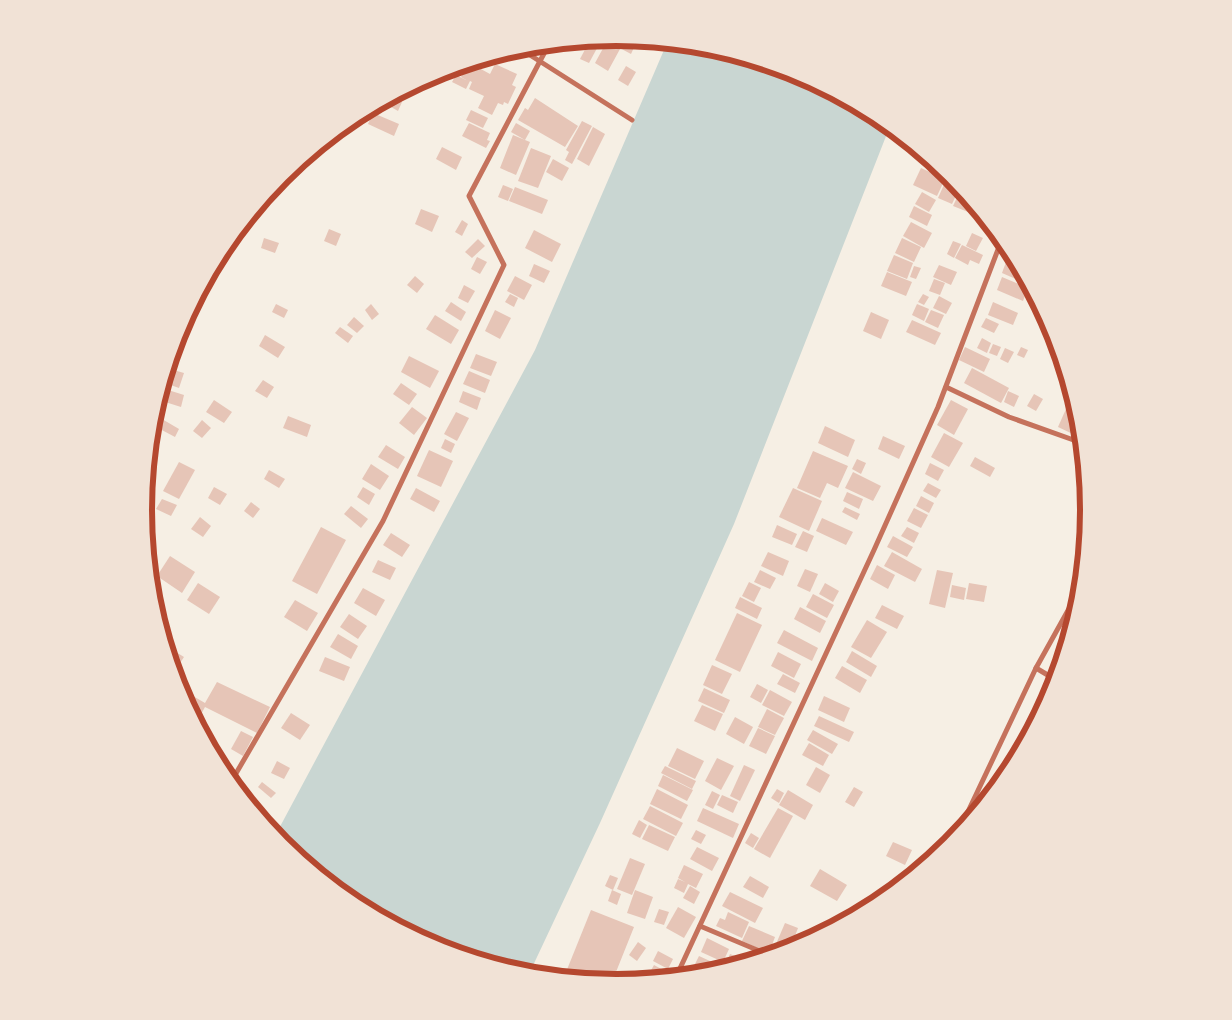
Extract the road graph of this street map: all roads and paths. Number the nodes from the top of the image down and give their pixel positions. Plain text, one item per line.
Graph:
1 (545, 52) edge
2 (530, 54) edge
3 (540, 60) junction
4 (632, 120) dead end
5 (999, 248) edge
6 (946, 387) junction
7 (1075, 440) edge
8 (1069, 609) edge
9 (1061, 623) junction
10 (1066, 623) edge
11 (1036, 668) junction
12 (1049, 676) edge
13 (235, 775) edge
14 (967, 813) edge
15 (700, 926) junction
16 (759, 951) edge
17 (679, 970) edge

1 - 3 street
2 - 3 street
3 - 4 street
3 - 13 street
5 - 6 street
6 - 7 street
6 - 15 street
8 - 9 street
9 - 10 lane
9 - 11 street
11 - 12 street
11 - 14 street
15 - 16 street
15 - 17 street

